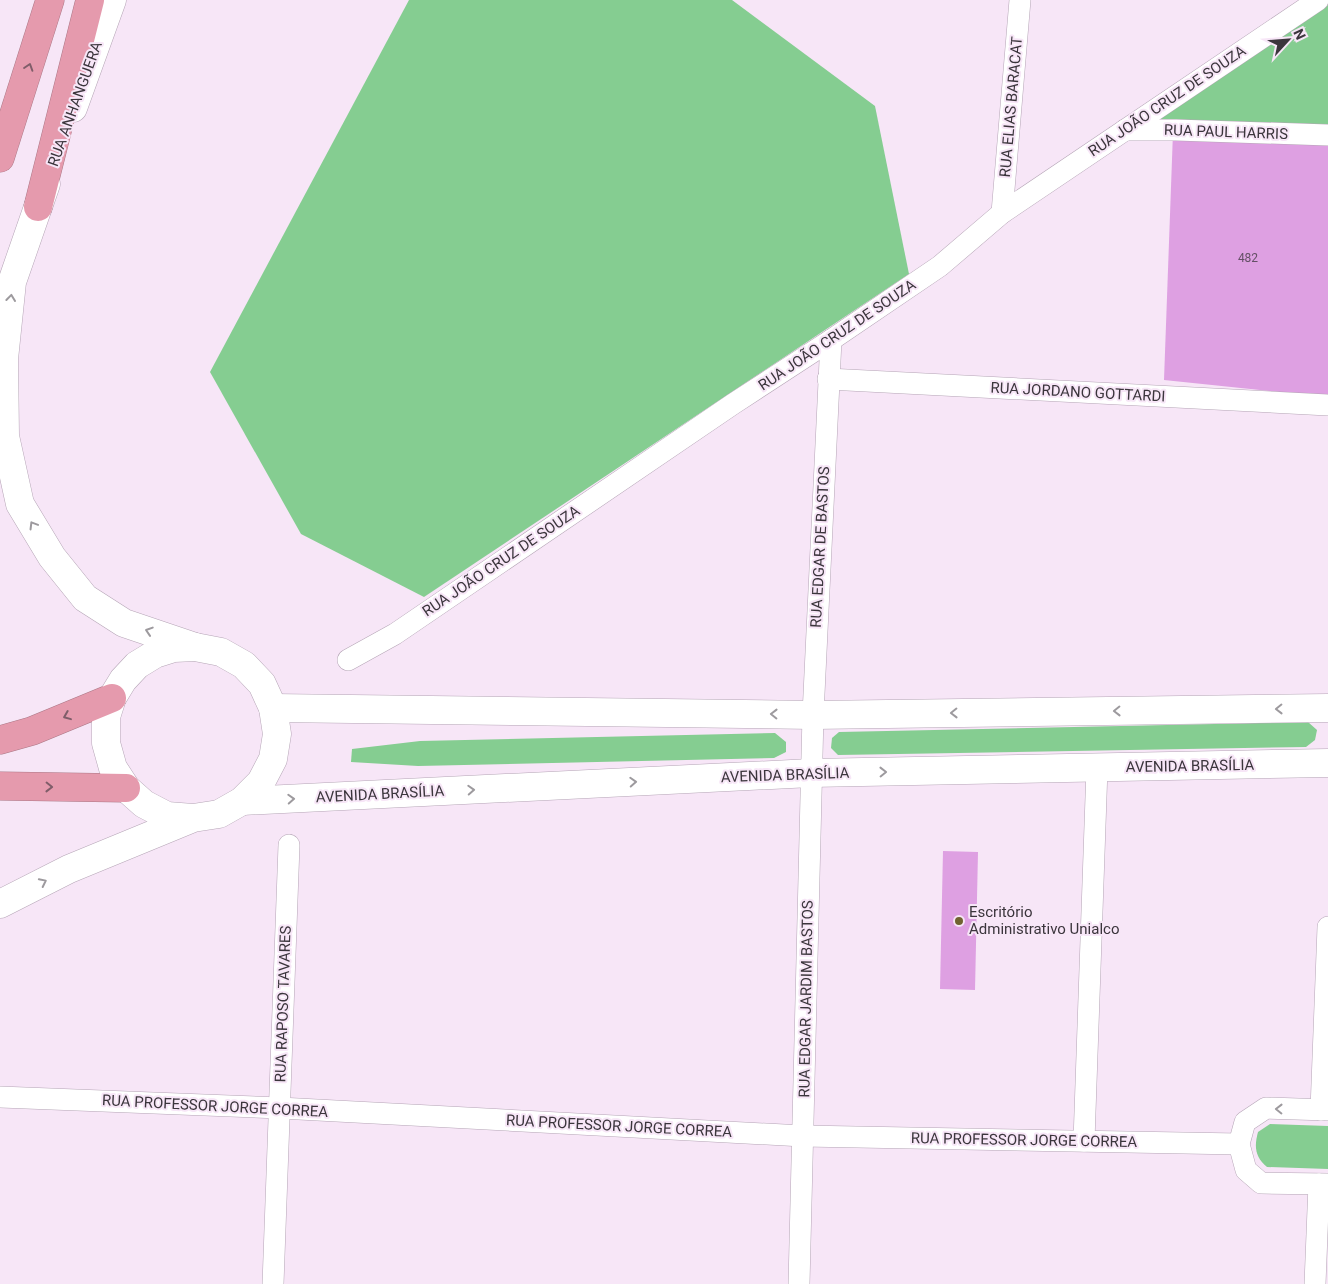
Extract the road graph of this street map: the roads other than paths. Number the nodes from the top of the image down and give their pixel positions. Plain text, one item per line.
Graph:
1 (50, 0) edge
2 (90, 0) edge
3 (112, 0) edge
4 (1020, 0) edge
5 (1318, 0) edge
6 (1125, 130) junction
7 (1328, 135) edge
8 (0, 158) edge
9 (38, 207) junction
10 (1002, 213) junction
11 (831, 340) junction
12 (828, 379) junction
13 (1328, 405) edge
14 (195, 646) junction
15 (348, 660) dead end
16 (112, 698) junction
17 (273, 708) junction
18 (1328, 708) edge
19 (813, 715) junction
20 (0, 740) edge
21 (1328, 763) edge
22 (1097, 768) junction
23 (811, 773) junction
24 (0, 786) edge
25 (126, 788) junction
26 (242, 801) junction
27 (193, 818) junction
28 (289, 844) dead end
29 (0, 904) edge
30 (1328, 927) edge
31 (0, 1096) edge
32 (280, 1108) junction
33 (1324, 1110) edge
34 (803, 1136) junction
35 (1084, 1141) junction
36 (1239, 1144) junction
37 (1324, 1184) edge
38 (273, 1284) edge
39 (799, 1284) edge
40 (1315, 1284) edge

8 -> 1 highway
2 - 9 highway
3 - 9 main road, RUA ANHANGUERA
4 - 10 street, RUA ELIAS BARACAT
5 - 6 street, RUA JOÃO CRUZ DE SOUZA
6 - 7 street, RUA PAUL HARRIS
6 - 10 street, RUA JOÃO CRUZ DE SOUZA
14 -> 9 main road, AVENIDA BRASÍLIA
10 - 11 street, RUA JOÃO CRUZ DE SOUZA
11 - 12 street, RUA EDGAR DE BASTOS
11 - 15 street, RUA JOÃO CRUZ DE SOUZA
12 - 13 street, RUA JORDANO GOTTARDI
12 - 19 street, RUA EDGAR DE BASTOS
14 - 16 main road, AVENIDA BRASÍLIA
14 - 17 main road, AVENIDA BRASÍLIA
16 -> 20 highway
16 - 25 main road, AVENIDA BRASÍLIA
19 -> 17 main road
17 - 26 main road, AVENIDA BRASÍLIA
18 -> 19 main road
19 - 23 street, RUA EDGAR JARDIM BASTOS
21 - 22 main road, AVENIDA BRASÍLIA
23 -> 22 main road, AVENIDA BRASÍLIA
22 - 35 street
26 -> 23 main road, AVENIDA BRASÍLIA
23 - 34 street, RUA EDGAR JARDIM BASTOS
24 -> 25 highway
25 - 27 main road, AVENIDA BRASÍLIA
26 - 27 main road, AVENIDA BRASÍLIA
29 -> 27 main road, AVENIDA BRASÍLIA
28 - 32 street, RUA RAPOSO TAVARES
30 - 33 street
31 - 32 street, RUA PROFESSOR JORGE CORREA
32 - 34 street, RUA PROFESSOR JORGE CORREA
32 - 38 street, RUA RAPOSO TAVARES
33 -> 36 street
34 - 35 street, RUA PROFESSOR JORGE CORREA
34 - 39 street, RUA EDGAR JARDIM BASTOS
35 - 36 street, RUA PROFESSOR JORGE CORREA
36 - 37 street
37 - 40 street

